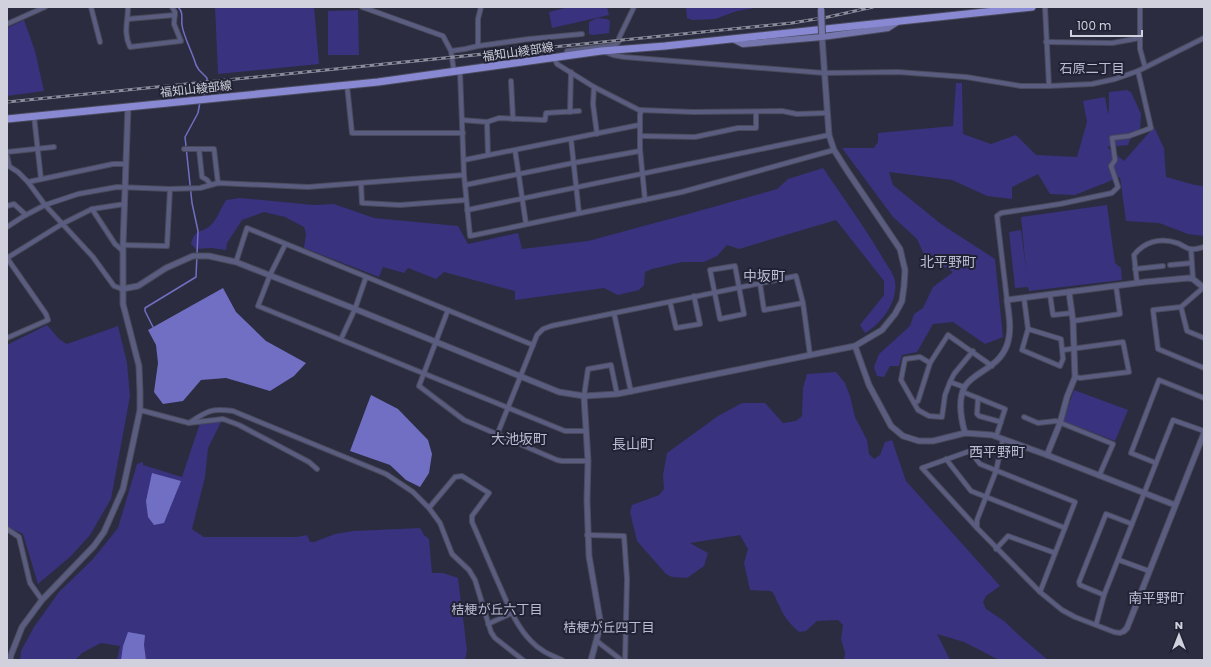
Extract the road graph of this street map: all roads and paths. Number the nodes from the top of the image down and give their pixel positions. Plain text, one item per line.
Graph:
1 (43, 7) edge
2 (91, 7) edge
3 (128, 7) edge
4 (172, 7) edge
5 (362, 7) edge
6 (481, 7) edge
7 (634, 7) edge
8 (1032, 7) edge
9 (1045, 7) edge
10 (1140, 7) edge
11 (821, 8) edge
12 (977, 10) edge
13 (175, 15) junction
14 (128, 19) junction
15 (899, 21) junction
16 (7, 24) edge
17 (582, 34) dead end
18 (822, 35) junction
19 (1140, 38) junction
20 (1204, 38) edge
21 (733, 39) junction
22 (100, 42) dead end
23 (1046, 42) junction
24 (478, 46) junction
25 (451, 50) junction
26 (601, 51) junction
27 (565, 57) junction
28 (554, 58) junction
29 (1145, 67) junction
30 (457, 71) junction
31 (1138, 71) junction
32 (571, 72) junction
33 (824, 73) junction
34 (511, 82) dead end
35 (347, 85) junction
36 (1049, 86) junction
37 (594, 87) junction
38 (128, 107) junction
39 (642, 110) junction
40 (570, 112) junction
41 (579, 112) dead end
42 (756, 112) junction
43 (826, 113) junction
44 (34, 116) junction
45 (7, 119) edge
46 (513, 119) junction
47 (462, 120) junction
48 (486, 122) junction
49 (639, 125) junction
50 (463, 133) junction
51 (597, 134) junction
52 (640, 136) junction
53 (829, 136) junction
54 (571, 139) junction
55 (54, 147) dead end
56 (38, 149) junction
57 (184, 149) dead end
58 (199, 149) junction
59 (515, 150) junction
60 (834, 150) junction
61 (640, 151) junction
62 (7, 152) edge
63 (488, 155) junction
64 (7, 156) edge
65 (464, 160) junction
66 (573, 162) junction
67 (126, 164) junction
68 (8, 165) edge
69 (519, 173) junction
70 (642, 174) junction
71 (464, 175) junction
72 (40, 179) junction
73 (28, 182) junction
74 (218, 183) junction
75 (361, 184) junction
76 (210, 185) junction
77 (465, 185) junction
78 (125, 188) junction
79 (576, 188) junction
80 (170, 189) junction
81 (523, 198) junction
82 (466, 200) junction
83 (645, 200) junction
84 (125, 204) junction
85 (45, 205) junction
86 (7, 206) edge
87 (92, 209) junction
88 (467, 210) junction
89 (579, 213) junction
90 (26, 215) junction
91 (62, 224) junction
92 (526, 224) junction
93 (7, 227) edge
94 (285, 245) junction
95 (1204, 247) edge
96 (123, 248) junction
97 (1190, 249) junction
98 (7, 258) edge
99 (236, 262) junction
100 (1192, 263) junction
101 (1170, 265) dead end
102 (1163, 266) dead end
103 (1135, 269) junction
104 (270, 275) junction
105 (366, 276) junction
106 (1194, 279) junction
107 (1137, 283) junction
108 (760, 284) junction
109 (1116, 286) junction
110 (1204, 287) edge
111 (740, 288) junction
112 (122, 289) junction
113 (1069, 292) junction
114 (714, 293) junction
115 (1050, 295) junction
116 (694, 296) junction
117 (1024, 298) junction
118 (1007, 300) junction
119 (670, 302) junction
120 (803, 303) junction
121 (1181, 307) junction
122 (355, 309) junction
123 (448, 310) junction
124 (614, 313) junction
125 (1072, 313) junction
126 (1073, 321) junction
127 (1028, 329) junction
128 (7, 338) edge
129 (1204, 338) edge
130 (341, 339) junction
131 (436, 342) junction
132 (533, 345) junction
133 (855, 346) junction
134 (1075, 348) junction
135 (1063, 350) junction
136 (973, 351) junction
137 (810, 355) junction
138 (930, 363) junction
139 (992, 366) junction
140 (1204, 368) edge
141 (423, 373) junction
142 (521, 376) junction
143 (1075, 376) junction
144 (950, 382) junction
145 (964, 389) junction
146 (631, 392) junction
147 (617, 394) junction
148 (584, 396) junction
149 (978, 398) junction
150 (1204, 398) edge
151 (914, 403) junction
152 (508, 407) junction
153 (140, 410) junction
154 (1024, 417) dead end
155 (1001, 422) junction
156 (189, 423) junction
157 (1060, 423) junction
158 (586, 431) junction
159 (1204, 432) edge
160 (965, 433) junction
161 (497, 435) junction
162 (996, 437) junction
163 (1003, 440) junction
164 (1047, 455) junction
165 (946, 459) junction
166 (588, 461) junction
167 (1156, 463) junction
168 (316, 469) dead end
169 (996, 471) junction
170 (1099, 476) junction
171 (1144, 494) junction
172 (985, 497) junction
173 (1175, 505) junction
174 (430, 508) junction
175 (1132, 524) junction
176 (977, 528) junction
177 (1065, 528) junction
178 (7, 529) edge
179 (587, 535) junction
180 (996, 549) junction
181 (1055, 553) junction
182 (1119, 560) junction
183 (1149, 571) junction
184 (1040, 592) junction
185 (1104, 595) junction
186 (42, 600) junction
187 (512, 613) junction
188 (488, 624) junction
189 (1096, 625) junction
190 (1124, 631) joint
191 (597, 641) junction
192 (9, 657) edge
193 (523, 660) edge
194 (562, 660) edge
195 (592, 660) edge
196 (621, 660) edge
197 (625, 660) edge

1 - 16 street
2 - 22 street
3 - 14 street
4 - 13 street
5 - 25 street
6 - 24 street
7 - 27 street
8 - 12 main road, 福知山綾部線
9 - 23 street
10 - 19 street
11 - 18 main road, bridge
12 - 15 main road, 福知山綾部線
13 - 14 street
13 - 14 street
15 - 18 main road
15 - 21 main road, 福知山綾部線
17 - 24 street
18 - 21 main road
18 - 33 street
19 - 23 street
19 - 29 street
20 - 29 street
21 - 26 main road, 福知山綾部線
23 - 36 street
24 - 25 street
25 - 30 street
26 - 27 main road, 福知山綾部線
26 - 33 street
27 - 28 main road, 福知山綾部線
28 - 30 main road, 福知山綾部線
28 - 32 street
29 - 31 street
30 - 35 main road, 福知山綾部線
30 - 47 street
31 - 36 street
31 - 118 street
32 - 37 street
32 - 40 street
33 - 36 street
33 - 43 street
34 - 46 street
35 - 38 main road, 福知山綾部線
35 - 50 street
37 - 39 street
37 - 51 street
38 - 44 main road, 福知山綾部線
38 - 67 street
39 - 42 street
39 - 49 street
40 - 41 street
40 - 46 street
42 - 43 street
42 - 52 street
43 - 53 street
44 - 45 main road, 福知山綾部線
44 - 56 street
46 - 48 street
47 - 48 street
47 - 50 street
48 - 63 street
49 - 51 street
49 - 52 street
50 - 65 street
51 - 54 street
52 - 61 street
53 - 60 street
53 - 70 street
54 - 59 street
54 - 66 street
55 - 56 street
56 - 62 street
56 - 72 street
57 - 58 street
58 - 74 street
58 - 76 street
59 - 63 street
59 - 69 street
60 - 83 street
60 - 133 street
61 - 66 street
61 - 70 street
63 - 65 street
64 - 68 street
65 - 71 street
66 - 69 street
66 - 79 street
67 - 72 street
67 - 78 street
68 - 73 street
69 - 77 street
69 - 81 street
70 - 79 street
70 - 83 street
71 - 75 street
71 - 77 street
72 - 73 street
73 - 85 street
74 - 75 street
74 - 76 street
75 - 82 street
76 - 80 street
77 - 82 street
78 - 80 street
78 - 84 street
78 - 85 street
79 - 81 street
79 - 89 street
80 - 96 street
81 - 88 street
81 - 92 street
82 - 88 street
83 - 89 street
84 - 87 street
84 - 96 street
85 - 90 street
85 - 91 street
86 - 90 street
87 - 91 street
87 - 96 street
88 - 92 street
89 - 92 street
90 - 93 street
91 - 98 street
91 - 112 street
94 - 99 street
94 - 104 street
94 - 105 street
95 - 97 street
96 - 112 street
97 - 100 street
97 - 103 street
98 - 128 street
99 - 104 street
99 - 112 street
100 - 101 street
100 - 106 street
102 - 103 street
103 - 107 street
104 - 122 street
104 - 130 street
105 - 122 street
105 - 123 street
106 - 107 street
106 - 110 street
107 - 109 street
108 - 111 street
108 - 120 street
108 - 120 street
109 - 113 street
109 - 126 street
110 - 121 street
111 - 114 street
111 - 114 street
111 - 114 street
112 - 153 street
113 - 115 street
113 - 125 street
114 - 116 street
115 - 117 street
115 - 125 street
116 - 119 street
116 - 119 street
117 - 118 street
117 - 127 street
118 - 139 street
119 - 124 street
120 - 137 street
121 - 129 street
121 - 140 street
122 - 130 street
122 - 131 street
123 - 131 street
123 - 132 street
124 - 132 street
124 - 146 street
125 - 126 street
126 - 134 street
127 - 135 street
127 - 135 street
130 - 141 street
131 - 141 street
131 - 142 street
132 - 142 street
133 - 137 street
133 - 160 street
134 - 135 street
134 - 143 street
134 - 143 street
136 - 138 street
136 - 139 street
136 - 144 street
137 - 146 street
138 - 151 street
138 - 151 street
139 - 145 street
141 - 152 street
141 - 161 street
142 - 148 street
142 - 152 street
143 - 157 street
144 - 145 street
144 - 151 street
145 - 149 street
145 - 160 street
146 - 147 street
147 - 148 street
147 - 148 street
148 - 158 street
149 - 155 street
149 - 155 street
150 - 167 street
152 - 158 street
152 - 161 street
153 - 156 street
153 - 186 street
154 - 157 street
155 - 162 street
156 - 168 street
156 - 174 street
157 - 164 street
157 - 170 street
158 - 166 street
159 - 167 street
159 - 173 street
160 - 162 street
161 - 166 street
162 - 163 street
163 - 164 street
163 - 169 street
164 - 170 street
165 - 169 street
165 - 172 street
165 - 176 street
166 - 179 street
167 - 171 street
169 - 172 street
169 - 177 street
170 - 171 street
171 - 173 street
171 - 175 street
172 - 176 street
172 - 177 street
173 - 183 street
174 - 187 street
174 - 188 street
175 - 182 street
175 - 185 street
176 - 180 street
177 - 181 street
178 - 186 street
179 - 191 street
179 - 197 street
180 - 181 street
180 - 184 street
181 - 184 street
182 - 183 street
182 - 185 street
183 - 190 street
184 - 189 street
185 - 189 street
186 - 192 street
187 - 188 street
187 - 194 street
188 - 193 street
189 - 190 street
191 - 195 street
191 - 196 street

